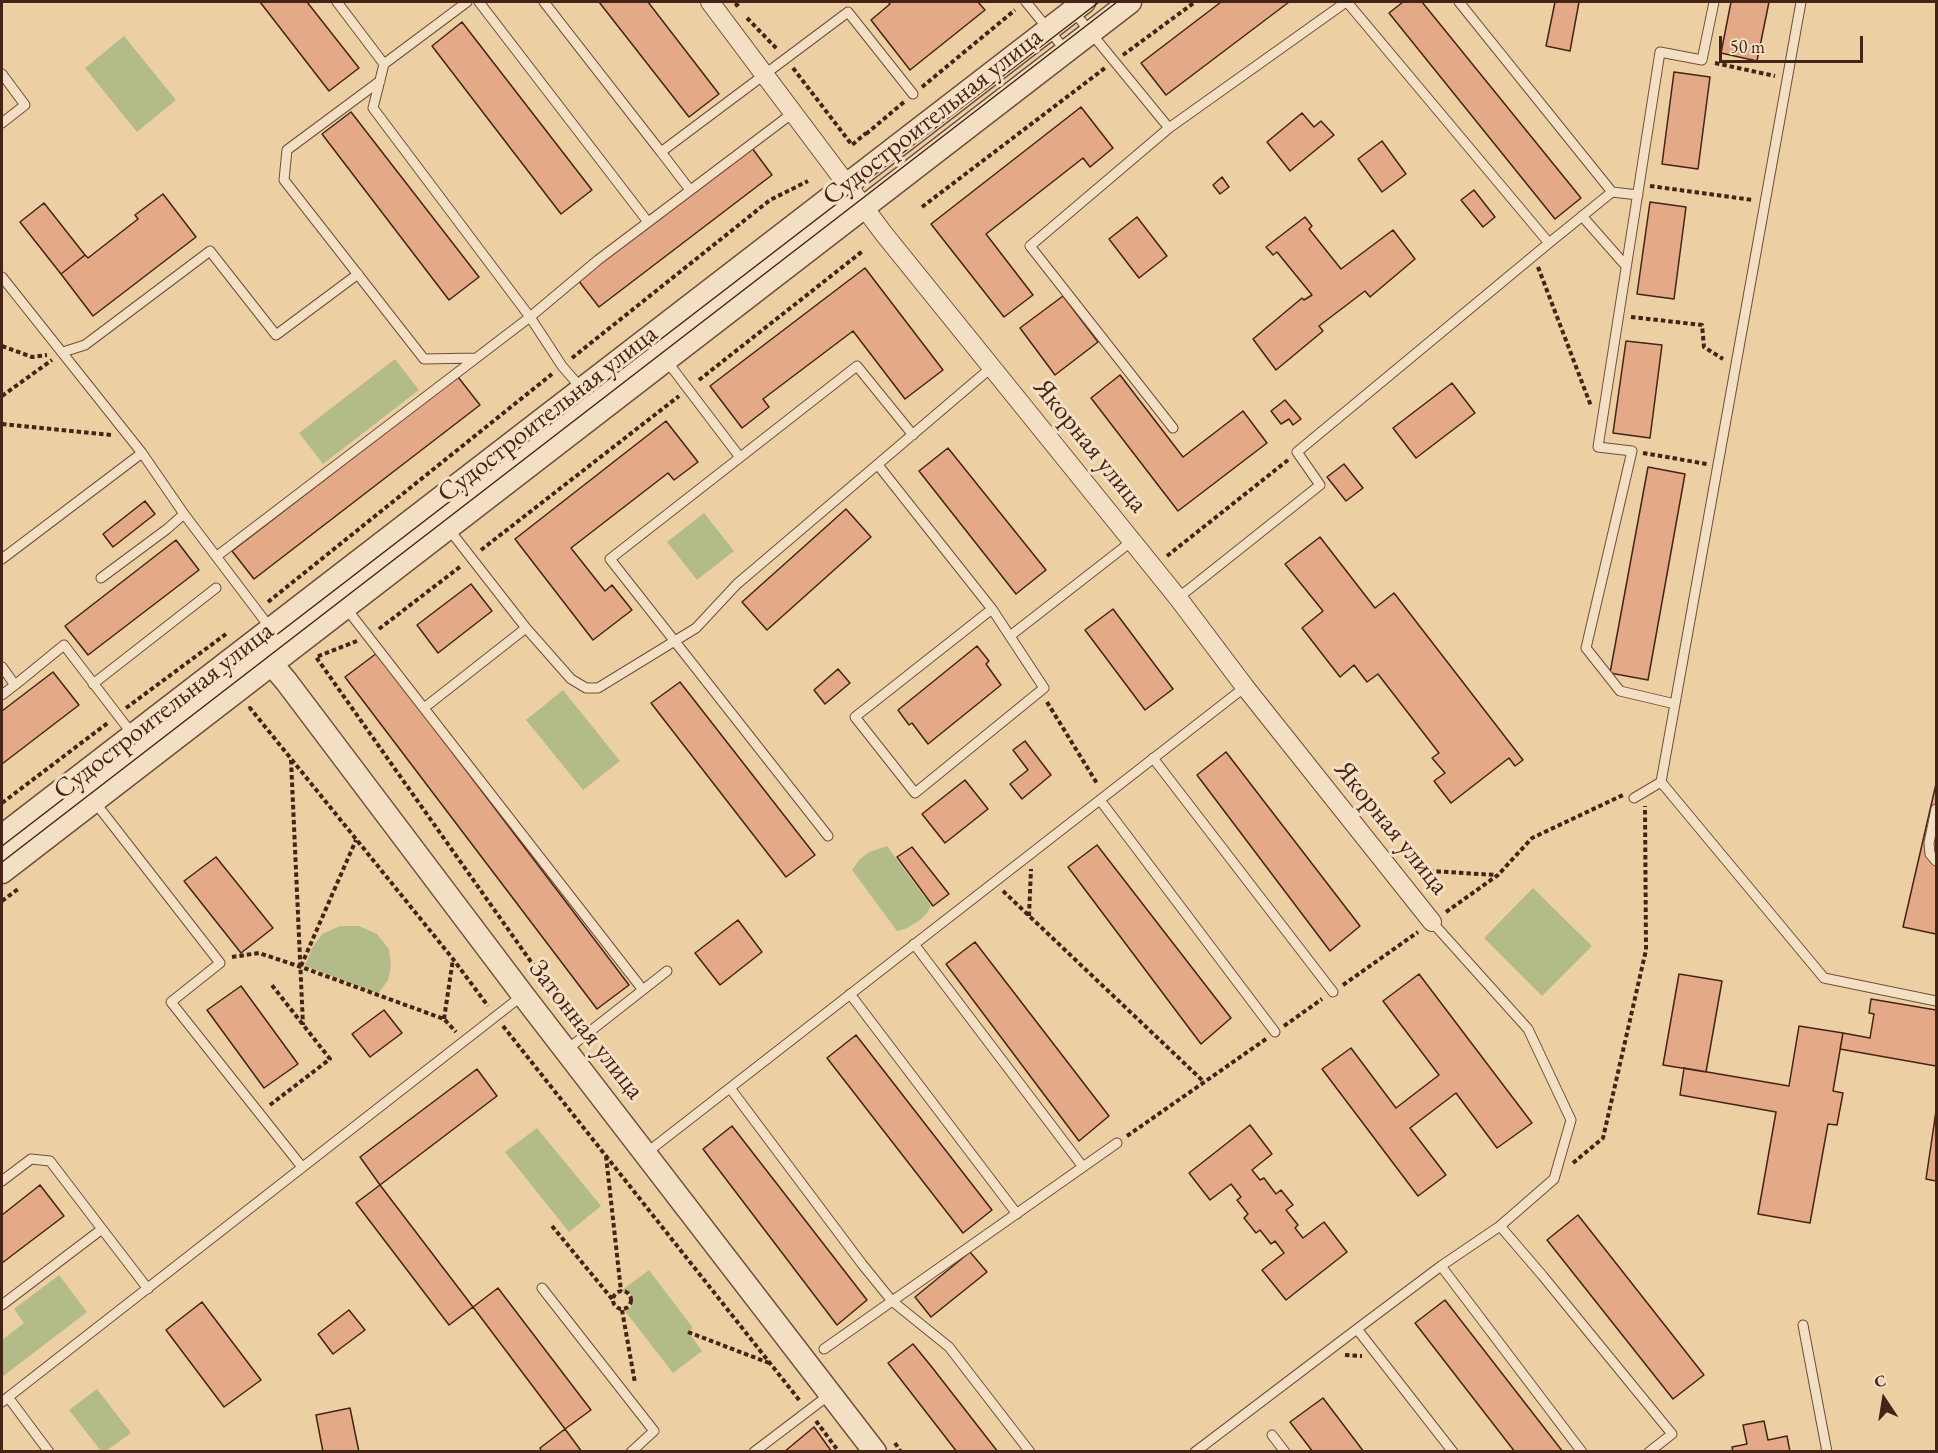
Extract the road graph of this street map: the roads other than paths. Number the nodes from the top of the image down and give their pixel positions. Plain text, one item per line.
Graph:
1 (337, 2) edge
2 (466, 2) edge
3 (478, 2) edge
4 (544, 2) edge
5 (710, 2) edge
6 (1026, 2) edge
7 (1130, 2) edge
8 (1346, 2) edge
9 (1459, 2) edge
10 (1714, 2) edge
11 (1801, 2) edge
12 (1078, 6) edge
13 (1048, 29) junction
14 (1090, 33) junction
15 (1066, 51) junction
16 (384, 64) junction
17 (2, 74) edge
18 (766, 74) junction
19 (380, 81) junction
20 (913, 94) road end
21 (794, 112) junction
22 (2, 123) edge
23 (1169, 128) junction
24 (661, 152) junction
25 (690, 190) junction
26 (1612, 192) junction
27 (1638, 195) junction
28 (855, 196) junction
29 (1582, 216) junction
30 (648, 222) junction
31 (1549, 243) junction
32 (1626, 266) junction
33 (358, 274) junction
34 (2, 277) edge
35 (530, 316) junction
36 (63, 352) junction
37 (476, 358) junction
38 (666, 360) junction
39 (992, 368) junction
40 (591, 400) junction
41 (1173, 429) dead end
42 (913, 435) junction
43 (142, 453) junction
44 (739, 456) junction
45 (878, 465) junction
46 (184, 514) junction
47 (448, 528) junction
48 (1132, 541) junction
49 (217, 556) junction
50 (2, 559) edge
51 (101, 578) dead end
52 (216, 588) dead end
53 (1178, 598) junction
54 (346, 607) junction
55 (992, 609) junction
56 (526, 628) junction
57 (1010, 636) junction
58 (263, 640) junction
59 (674, 642) junction
60 (2, 667) edge
61 (15, 684) junction
62 (93, 684) junction
63 (1245, 687) junction
64 (2, 695) edge
65 (1675, 704) junction
66 (424, 708) junction
67 (133, 735) junction
68 (1153, 758) junction
69 (1661, 782) junction
70 (1102, 798) junction
71 (1634, 798) road end
72 (94, 801) junction
73 (1936, 809) edge
74 (2, 836) edge
75 (828, 836) dead end
76 (2, 854) edge
77 (1936, 861) edge
78 (2, 872) edge
79 (1432, 922) joint
80 (914, 944) junction
81 (667, 971) dead end
82 (643, 990) junction
83 (1333, 992) dead end
84 (850, 994) junction
85 (523, 995) junction
86 (1936, 1001) edge
87 (1275, 1032) dead end
88 (565, 1051) junction
89 (730, 1088) junction
90 (1117, 1143) dead end
91 (645, 1154) junction
92 (303, 1167) junction
93 (1083, 1167) junction
94 (2, 1181) edge
95 (1017, 1214) junction
96 (1500, 1226) junction
97 (102, 1229) junction
98 (1441, 1266) junction
99 (542, 1288) dead end
100 (148, 1289) junction
101 (892, 1301) junction
102 (2, 1305) edge
103 (1803, 1325) dead end
104 (1357, 1329) junction
105 (824, 1349) dead end
106 (831, 1394) junction
107 (5, 1400) edge
108 (1272, 1435) dead end
109 (49, 1452) edge
110 (631, 1452) edge
111 (754, 1452) edge
112 (875, 1452) edge
113 (1030, 1452) edge
114 (1195, 1452) edge
115 (1285, 1452) edge
116 (1453, 1452) edge
117 (1582, 1452) edge
118 (1649, 1452) edge
119 (1827, 1452) edge

1 - 16 lane
2 - 16 lane
3 - 30 lane
4 - 24 lane
5 - 18 street, Якорная улица
6 - 13 lane
7 - 14 street, Судостроительная улица
8 - 23 lane
8 - 31 lane
9 - 26 lane
10 - 27 lane
11 - 65 lane
12 - 13 street, Судостроительная улица
12 - 14 lane
13 - 15 lane
13 - 28 street, Судостроительная улица
14 - 15 street, Судостроительная улица
14 - 23 lane
15 - 28 street, Судостроительная улица
16 - 19 lane
17 - 22 lane
18 - 20 lane
18 - 21 street, Якорная улица
18 - 24 lane
19 - 33 lane
19 - 35 lane
21 - 25 lane
21 - 28 street, Якорная улица
23 - 41 lane
24 - 25 lane
25 - 30 lane
26 - 27 lane
26 - 29 lane
27 - 32 lane
28 - 38 street, Судостроительная улица
28 - 39 street, Якорная улица
28 - 40 street, Судостроительная улица
29 - 31 lane
29 - 32 lane
30 - 35 lane
31 - 53 lane
32 - 65 lane
33 - 36 lane
33 - 37 lane
34 - 36 lane
35 - 37 lane
35 - 40 lane
36 - 43 lane
37 - 49 lane
38 - 40 street, Судостроительная улица
38 - 44 lane
39 - 42 lane
39 - 48 street, Якорная улица
40 - 47 street, Судостроительная улица
40 - 58 street, Судостроительная улица
42 - 44 lane
42 - 45 lane
43 - 46 lane
43 - 50 lane
44 - 59 lane
45 - 55 lane
45 - 59 lane
46 - 49 lane
46 - 51 lane
47 - 54 street, Судостроительная улица
47 - 56 lane
48 - 53 street, Якорная улица
48 - 57 lane
49 - 58 lane
52 - 62 lane
53 - 63 street, Якорная улица
54 - 58 street, Судостроительная улица
54 - 66 lane
55 - 57 lane
55 - 57 lane
56 - 59 lane
56 - 66 lane
58 - 67 street, Судостроительная улица
58 - 72 street, Судостроительная улица
58 - 76 lane
58 - 85 street, Затонная улица
59 - 75 lane
60 - 61 lane
61 - 62 lane
61 - 64 lane
62 - 67 lane
63 - 68 lane
63 - 79 street, Якорная улица
65 - 69 lane
66 - 82 lane
67 - 74 street, Судостроительная улица
68 - 70 lane
68 - 83 lane
69 - 71 lane
69 - 86 lane
70 - 80 lane
70 - 87 lane
72 - 78 street, Судостроительная улица
72 - 92 lane
73 - 77 lane
79 - 96 lane
80 - 84 lane
80 - 93 lane
81 - 82 lane
82 - 88 lane
84 - 89 lane
84 - 95 lane
85 - 88 street, Затонная улица
85 - 92 lane
88 - 91 street, Затонная улица
89 - 91 lane
89 - 101 lane
90 - 93 lane
91 - 106 street, Затонная улица
92 - 100 lane
93 - 95 lane
94 - 97 lane
95 - 101 lane
96 - 98 lane
96 - 118 lane
97 - 100 lane
97 - 102 lane
98 - 104 lane
98 - 117 lane
99 - 110 lane
100 - 107 lane
101 - 105 lane
101 - 113 lane
103 - 119 lane
104 - 114 lane
104 - 116 lane
106 - 111 lane
106 - 112 street, Затонная улица
107 - 109 lane
108 - 115 lane

